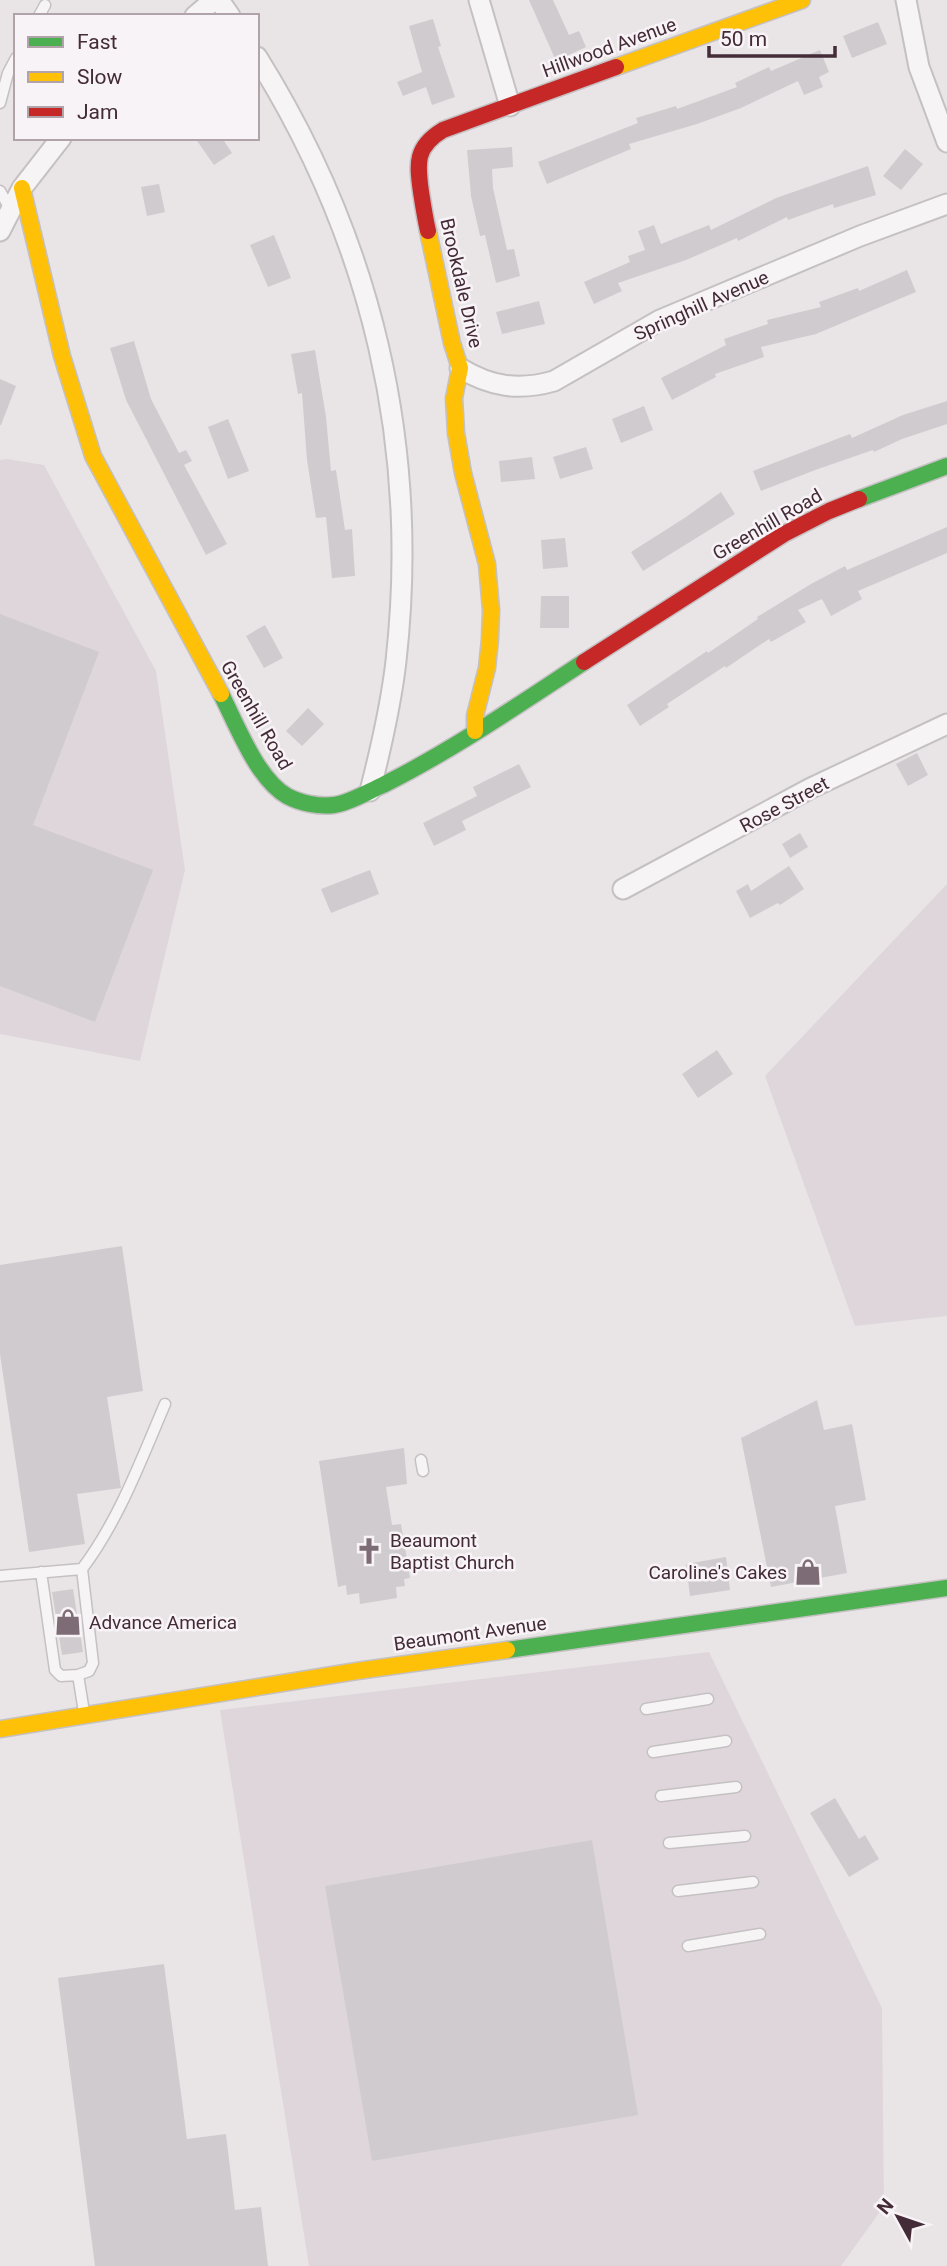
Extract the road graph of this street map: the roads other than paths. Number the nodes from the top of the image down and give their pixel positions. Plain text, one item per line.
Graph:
1 (217, 0) edge
2 (479, 0) edge
3 (802, 0) edge
4 (906, 0) edge
5 (45, 5) dead end
6 (40, 14) edge
7 (198, 14) edge
8 (228, 14) edge
9 (259, 61) edge
10 (14, 62) edge
11 (0, 103) edge
12 (510, 106) junction
13 (59, 140) edge
14 (947, 142) edge
15 (22, 188) junction
16 (0, 191) edge
17 (947, 204) edge
18 (10, 209) junction
19 (0, 231) edge
20 (460, 368) junction
21 (947, 466) edge
22 (947, 724) edge
23 (474, 731) junction
24 (370, 791) junction
25 (623, 889) dead end
26 (165, 1404) dead end
27 (421, 1460) dead end
28 (423, 1471) dead end
29 (82, 1569) junction
30 (41, 1572) junction
31 (0, 1576) edge
32 (947, 1588) edge
33 (78, 1675) junction
34 (708, 1699) dead end
35 (646, 1709) dead end
36 (84, 1716) junction
37 (0, 1729) edge
38 (726, 1741) dead end
39 (653, 1752) dead end
40 (736, 1787) dead end
41 (661, 1796) dead end
42 (745, 1836) dead end
43 (670, 1843) dead end
44 (753, 1882) dead end
45 (678, 1891) dead end
46 (760, 1934) dead end
47 (688, 1946) dead end

1 - 7 street
1 - 8 street
2 - 12 street
3 - 12 street, Hillwood Avenue
4 - 14 street
5 - 6 lane
9 - 24 street
10 - 11 lane
12 - 20 street, Brookdale Drive
13 - 15 street
15 - 18 street
15 - 24 street, Greenhill Road
16 - 18 lane
17 - 20 street, Springhill Avenue
18 - 19 street
20 - 23 street, Brookdale Drive
21 - 23 street, Greenhill Road
22 - 25 street, Rose Street
23 - 24 street, Greenhill Road
26 - 29 lane
27 - 28 lane
29 - 30 lane
29 - 33 lane
30 - 31 lane
30 - 33 lane
32 - 36 street, Beaumont Avenue
33 - 36 lane
34 - 35 lane
36 - 37 street, Beaumont Avenue
38 - 39 lane
40 - 41 lane
42 - 43 lane
44 - 45 lane
46 - 47 lane

